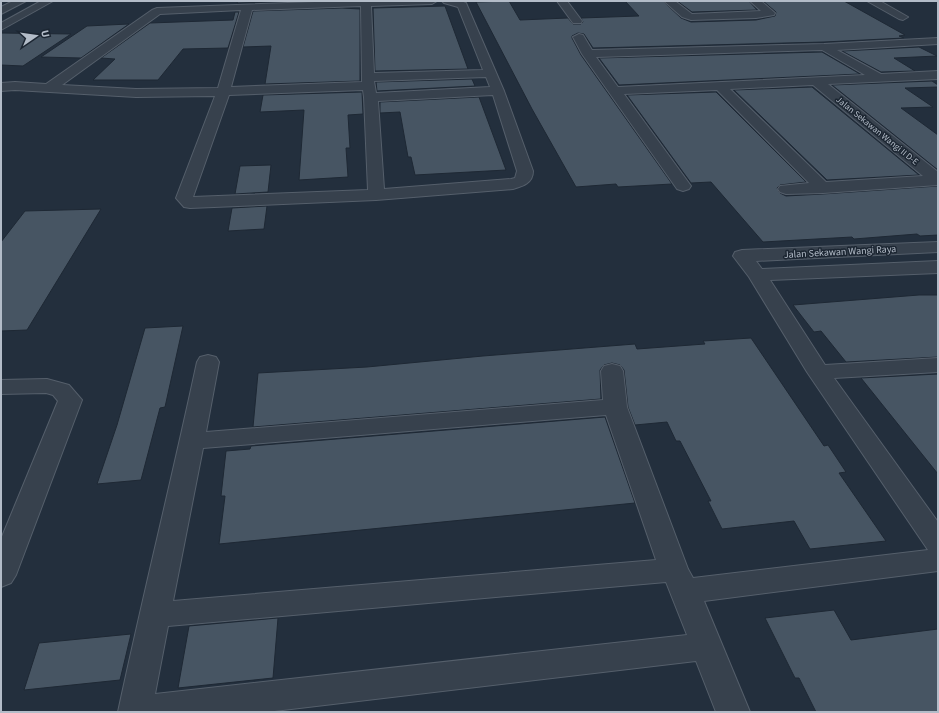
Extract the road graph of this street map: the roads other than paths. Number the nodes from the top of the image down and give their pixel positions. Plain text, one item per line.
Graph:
1 (21, 1) edge
2 (48, 1) edge
3 (432, 1) edge
4 (447, 1) edge
5 (562, 1) edge
6 (669, 1) edge
7 (755, 1) edge
8 (872, 1) edge
9 (366, 4) junction
10 (176, 5) edge
11 (247, 8) junction
12 (1, 11) edge
13 (903, 17) dead end
14 (577, 21) dead end
15 (1, 27) edge
16 (579, 37) dead end
17 (938, 41) edge
18 (824, 47) junction
19 (588, 54) junction
20 (490, 73) junction
21 (880, 78) junction
22 (1, 79) edge
23 (816, 81) junction
24 (935, 81) edge
25 (15, 86) junction
26 (720, 86) junction
27 (1, 87) edge
28 (369, 87) junction
29 (49, 88) junction
30 (614, 91) junction
31 (498, 92) junction
32 (223, 93) junction
33 (938, 180) edge
34 (683, 186) dead end
35 (823, 188) junction
36 (786, 189) dead end
37 (376, 195) junction
38 (938, 247) edge
39 (938, 267) edge
40 (757, 275) junction
41 (208, 362) dead end
42 (938, 365) edge
43 (612, 371) dead end
44 (818, 372) junction
45 (1, 387) edge
46 (615, 407) junction
47 (193, 441) junction
48 (938, 543) edge
49 (938, 560) edge
50 (1, 575) edge
51 (680, 580) junction
52 (154, 615) junction
53 (706, 646) junction
54 (135, 712) edge
55 (733, 712) edge

1 - 12 street
2 - 15 street
3 - 9 street
4 - 20 street
5 - 14 street
6 - 7 street
8 - 13 street
9 - 11 street
9 - 28 street
10 - 11 street
10 - 29 street
11 - 32 street
16 - 19 street
17 - 18 street
18 - 19 street
18 - 21 street
19 - 30 street
20 - 28 street
20 - 31 street
21 - 23 street
21 - 24 street
22 - 25 street
23 - 26 street
23 - 33 street, Jalan Sekawan Wangi II D-E
25 - 27 street
25 - 29 street
26 - 30 street
26 - 35 street
28 - 31 street
28 - 32 street
28 - 37 street
29 - 32 street
30 - 34 street
31 - 37 street
32 - 37 street
33 - 35 street
35 - 36 street
38 - 40 street, Jalan Sekawan Wangi Raya
39 - 40 street, Jalan Sekawan Wangi Raya
40 - 44 street
41 - 47 street
42 - 44 street
43 - 46 street
44 - 48 street
45 - 50 street
46 - 47 street
46 - 51 street
47 - 52 street
49 - 51 street
51 - 52 street
51 - 53 street
52 - 54 street
53 - 54 street
53 - 55 street

